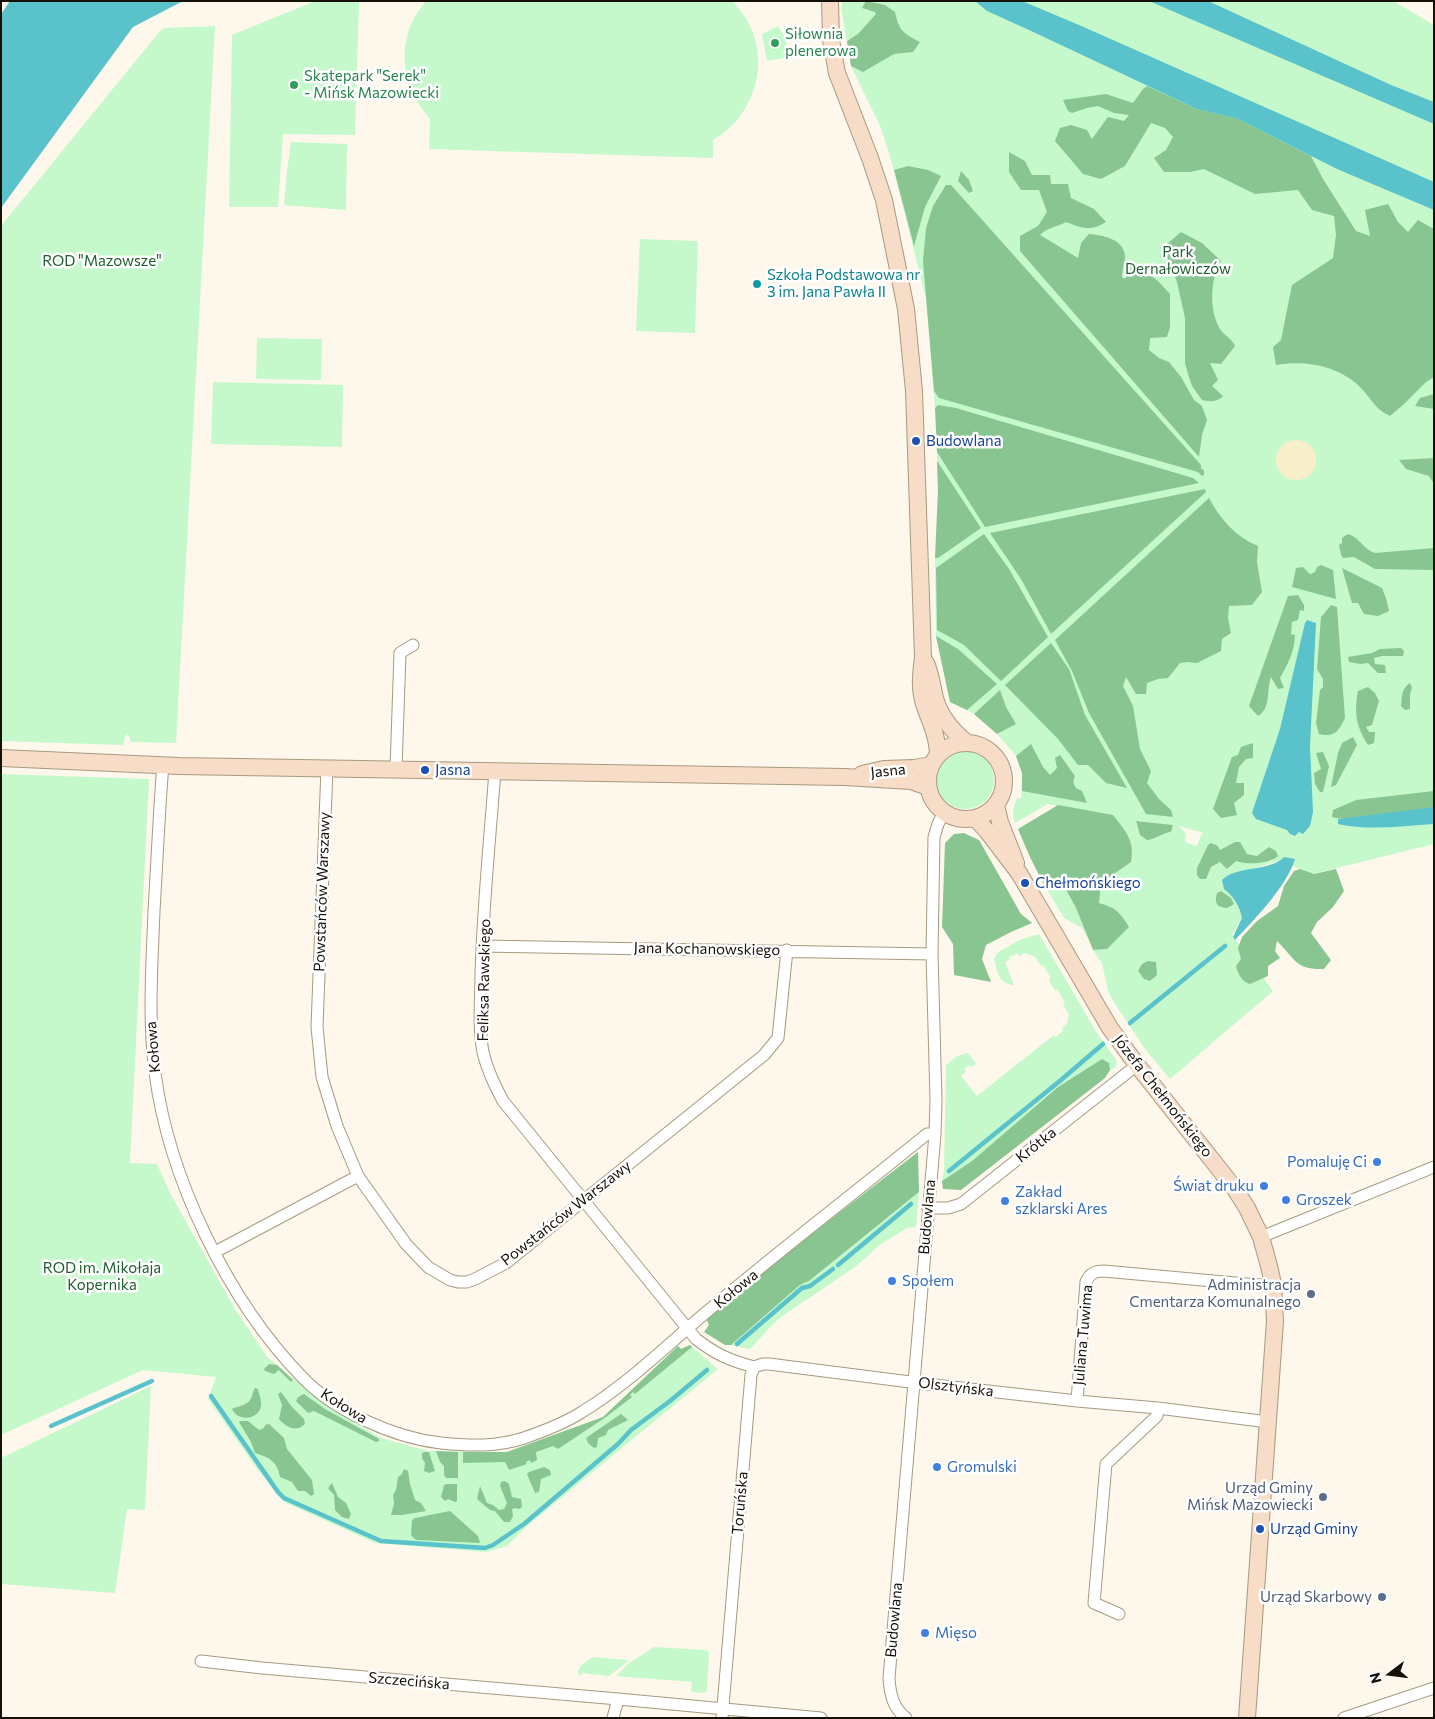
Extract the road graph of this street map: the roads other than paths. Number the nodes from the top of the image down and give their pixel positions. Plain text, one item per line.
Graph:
1 (830, 1) edge
2 (413, 644) dead end
3 (923, 657) junction
4 (966, 742) junction
5 (1, 758) edge
6 (935, 759) junction
7 (163, 764) junction
8 (327, 768) junction
9 (396, 769) junction
10 (495, 771) junction
11 (845, 777) junction
12 (928, 787) junction
13 (996, 805) junction
14 (944, 812) junction
15 (976, 819) junction
16 (1019, 873) junction
17 (482, 946) junction
18 (787, 950) junction
19 (932, 954) junction
20 (1137, 1065) junction
21 (935, 1134) junction
22 (1434, 1167) edge
23 (358, 1176) junction
24 (583, 1201) junction
25 (928, 1208) junction
26 (1261, 1237) junction
27 (214, 1252) junction
28 (1273, 1284) junction
29 (688, 1329) junction
30 (754, 1367) junction
31 (914, 1382) junction
32 (1077, 1401) junction
33 (1158, 1408) junction
34 (1268, 1422) junction
35 (1119, 1614) dead end
36 (201, 1661) dead end
37 (1434, 1688) edge
38 (618, 1698) junction
39 (723, 1713) edge
40 (898, 1715) edge
41 (613, 1718) edge
42 (820, 1718) edge
43 (1247, 1718) edge
44 (1344, 1718) edge

1 - 3 street
2 - 9 street
3 - 4 street
3 - 6 street
4 - 6 street
4 - 13 street
5 - 7 street, Jasna
6 - 11 street, Jasna
6 - 12 street
7 - 8 street, Jasna
7 - 27 street, Kołowa
8 - 9 street, Jasna
8 - 23 street, Powstańców Warszawy
9 - 10 street, Jasna
10 - 11 street, Jasna
10 - 17 street, Feliksa Rawskiego
11 - 12 street, Jasna
12 - 14 street
13 - 15 street
13 - 16 street, Józefa Chełmońskiego
14 - 15 street
14 - 19 street, Budowlana
15 - 16 street, Józefa Chełmońskiego
16 - 20 street, Józefa Chełmońskiego
17 - 18 street, Jana Kochanowskiego
17 - 24 street, Feliksa Rawskiego
18 - 19 street, Jana Kochanowskiego
18 - 24 street, Powstańców Warszawy
19 - 21 street, Budowlana
20 - 25 street, Krótka
20 - 26 street, Józefa Chełmońskiego
21 - 25 street, Budowlana
21 - 29 street, Kołowa
22 - 26 street
23 - 24 street, Powstańców Warszawy
23 - 27 street
24 - 29 street, Feliksa Rawskiego
25 - 31 street, Budowlana
26 - 28 street, Józefa Chełmońskiego
27 - 29 street, Kołowa
28 - 32 street, Juliana Tuwima
28 - 34 street, Józefa Chełmońskiego
29 - 30 street
30 - 31 street, Olsztyńska
30 - 39 street, Toruńska
31 - 32 street, Olsztyńska
31 - 40 street, Budowlana
32 - 33 street, Olsztyńska
33 - 34 street, Olsztyńska
33 - 35 street
34 - 43 street, Józefa Chełmońskiego
36 - 38 street, Szczecińska
37 - 44 street
38 - 39 street, Szczecińska
38 - 41 street
39 - 42 street, Szczecińska

